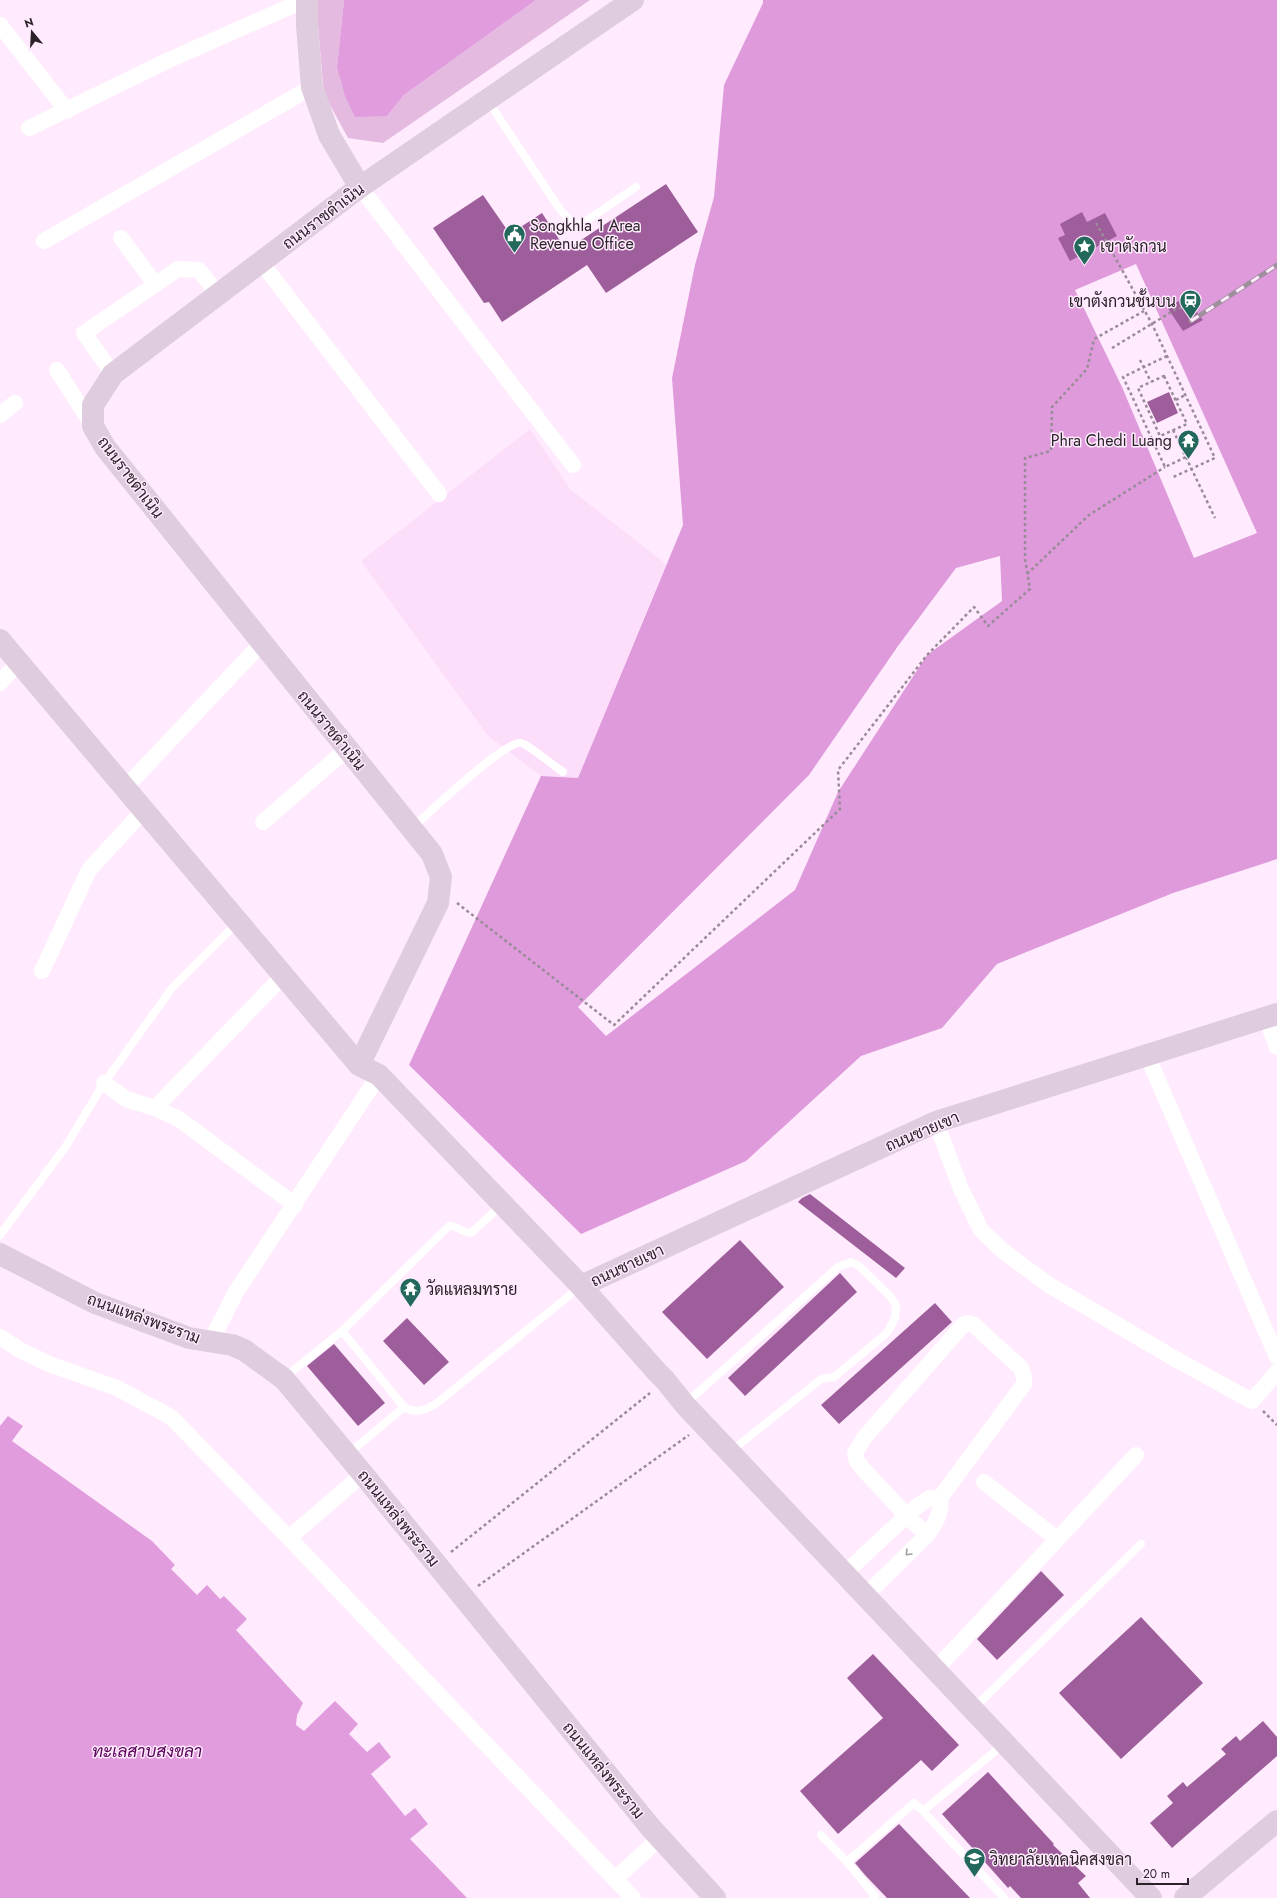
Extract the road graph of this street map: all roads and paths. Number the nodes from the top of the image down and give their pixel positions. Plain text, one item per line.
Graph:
1 (306, 0) edge
2 (633, 0) edge
3 (0, 25) edge
4 (312, 87) junction
5 (488, 100) junction
6 (67, 111) junction
7 (29, 128) dead end
8 (360, 187) junction
9 (636, 187) dead end
10 (1096, 223) dead end
11 (121, 238) dead end
12 (44, 241) dead end
13 (261, 262) junction
14 (155, 284) junction
15 (218, 294) junction
16 (1144, 311) junction
17 (1191, 321) dead end
18 (1152, 324) junction
19 (1112, 348) dead end
20 (1167, 356) junction
21 (1140, 360) dead end
22 (1144, 367) junction
23 (57, 370) dead end
24 (113, 374) junction
25 (1151, 382) junction
26 (1185, 395) junction
27 (1176, 400) junction
28 (15, 403) dead end
29 (0, 415) edge
30 (93, 426) junction
31 (1173, 430) junction
32 (1186, 457) junction
33 (573, 465) dead end
34 (1165, 467) junction
35 (1192, 469) junction
36 (1171, 478) dead end
37 (439, 494) dead end
38 (1214, 518) dead end
39 (1028, 574) junction
40 (0, 640) edge
41 (262, 643) junction
42 (19, 662) junction
43 (0, 683) edge
44 (347, 749) junction
45 (563, 772) dead end
46 (125, 788) junction
47 (144, 810) junction
48 (263, 822) dead end
49 (411, 828) junction
50 (440, 890) junction
51 (238, 921) junction
52 (42, 971) dead end
53 (284, 975) junction
54 (1271, 1016) edge
55 (1277, 1047) edge
56 (1147, 1055) junction
57 (360, 1065) junction
58 (379, 1075) junction
59 (104, 1084) junction
60 (155, 1108) junction
61 (936, 1122) junction
62 (295, 1205) junction
63 (503, 1205) junction
64 (0, 1235) edge
65 (0, 1254) edge
66 (581, 1286) junction
67 (342, 1331) junction
68 (0, 1336) edge
69 (211, 1342) junction
70 (1277, 1357) edge
71 (1277, 1372) edge
72 (284, 1379) junction
73 (665, 1380) junction
74 (684, 1405) junction
75 (404, 1407) junction
76 (703, 1425) junction
77 (730, 1453) junction
78 (347, 1454) junction
79 (1136, 1455) dead end
80 (363, 1474) junction
81 (984, 1482) dead end
82 (940, 1498) junction
83 (906, 1515) junction
84 (927, 1535) junction
85 (290, 1538) junction
86 (1057, 1539) junction
87 (1141, 1544) dead end
88 (436, 1563) junction
89 (844, 1574) junction
90 (463, 1596) junction
91 (865, 1596) junction
92 (935, 1670) junction
93 (973, 1710) junction
94 (1004, 1743) junction
95 (923, 1811) junction
96 (1277, 1821) edge
97 (821, 1835) dead end
98 (660, 1838) junction
99 (847, 1862) junction
100 (615, 1879) junction
101 (633, 1898) edge
102 (715, 1898) edge
103 (873, 1898) edge
104 (1004, 1898) edge
105 (1151, 1898) edge
106 (1185, 1898) edge

1 - 4 street
1 - 6 street
2 - 5 street, ถนนราชดำเนิน
3 - 6 street
4 - 8 street
4 - 12 street
5 - 8 street, ถนนราชดำเนิน
5 - 9 lane
6 - 7 street
8 - 13 street, ถนนราชดำเนิน
8 - 33 street
10 - 16 path
11 - 14 street
13 - 15 street, ถนนราชดำเนิน
13 - 37 street
14 - 15 street
14 - 24 street
15 - 24 street, ถนนราชดำเนิน
16 - 18 path
16 - 39 path
17 - 18 path
18 - 19 path
18 - 20 path
20 - 22 path
20 - 26 path
21 - 22 path
22 - 25 path
22 - 34 path
23 - 30 street
24 - 30 street, ถนนราชดำเนิน
25 - 27 path
25 - 31 path
26 - 27 path
26 - 35 path
27 - 31 path
28 - 29 street
30 - 41 street, ถนนราชดำเนิน
31 - 32 path
32 - 34 path
32 - 35 path
34 - 39 path
35 - 36 path
35 - 38 path
39 - 50 path
40 - 42 street
41 - 44 street, ถนนราชดำเนิน
41 - 46 street
42 - 43 street
42 - 46 street
44 - 48 street
44 - 49 street, ถนนราชดำเนิน
45 - 49 lane
46 - 47 street
47 - 51 street
47 - 52 street
49 - 50 street, ถนนราชดำเนิน
50 - 57 street, ถนนราชดำเนิน
51 - 53 street
51 - 59 lane
53 - 57 street
53 - 60 street
54 - 55 street
54 - 56 street, ถนนชายเขา
56 - 61 street, ถนนชายเขา
56 - 70 street
57 - 58 street
58 - 62 street
58 - 63 street
59 - 60 street
59 - 64 lane
60 - 62 street
61 - 66 street, ถนนชายเขา
61 - 71 street
62 - 69 street
63 - 66 street
63 - 67 lane
65 - 69 street, ถนนแหล่งพระราม
66 - 73 street
66 - 75 lane
67 - 72 lane
67 - 75 lane
68 - 85 street
69 - 72 street, ถนนแหล่งพระราม
72 - 78 street, ถนนแหล่งพระราม
73 - 74 street
73 - 88 path
74 - 76 street
74 - 77 lane
75 - 78 lane
76 - 77 street
76 - 90 path
77 - 89 street
78 - 80 street, ถนนแหล่งพระราม
79 - 86 street
80 - 85 street
80 - 88 street, ถนนแหล่งพระราม
81 - 86 street
82 - 83 street
82 - 83 street
82 - 84 street
83 - 84 street
83 - 89 street
84 -> 91 street
85 - 100 street
86 - 92 street
87 - 93 lane
88 - 90 street, ถนนแหล่งพระราม
89 - 91 street
90 - 98 street, ถนนแหล่งพระราม
91 - 92 street
92 - 93 street
93 - 94 street
94 - 95 lane
94 - 105 street
95 - 99 lane
95 - 104 lane
96 - 106 street
97 - 99 lane
98 - 100 street
98 - 102 street, ถนนแหล่งพระราม
99 - 103 lane
100 - 101 street

